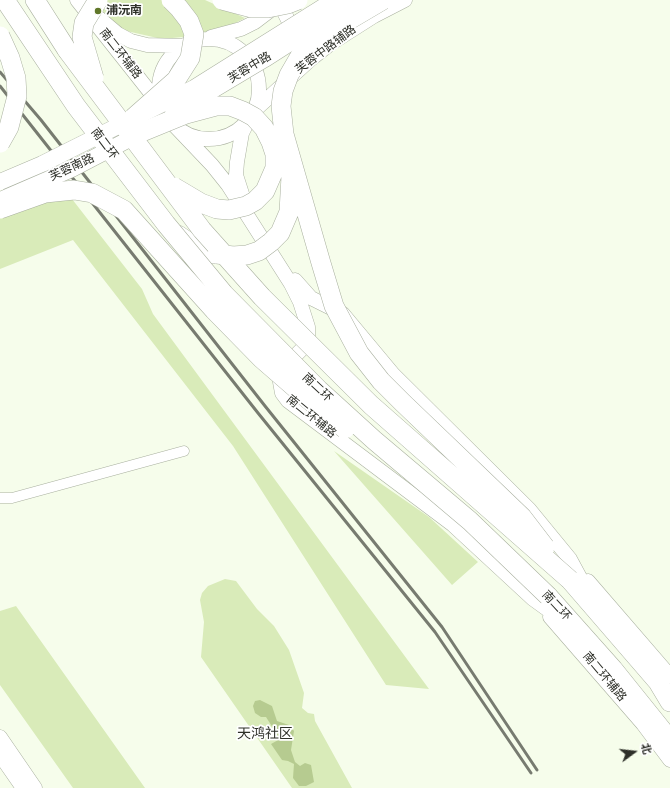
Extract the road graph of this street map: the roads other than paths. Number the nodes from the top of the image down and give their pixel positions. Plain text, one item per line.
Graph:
1 (5, 0) edge
2 (35, 0) edge
3 (77, 0) edge
4 (85, 0) edge
5 (98, 0) edge
6 (171, 0) edge
7 (222, 0) edge
8 (244, 0) edge
9 (282, 0) edge
10 (285, 0) edge
11 (298, 0) edge
12 (334, 0) edge
13 (357, 0) edge
14 (383, 0) edge
15 (405, 0) edge
16 (256, 22) junction
17 (0, 36) edge
18 (205, 39) junction
19 (330, 44) junction
20 (182, 46) junction
21 (43, 57) junction
22 (101, 96) junction
23 (160, 102) junction
24 (251, 116) junction
25 (141, 123) junction
26 (174, 124) junction
27 (0, 143) edge
28 (287, 149) junction
29 (158, 173) junction
30 (0, 182) edge
31 (0, 188) edge
32 (0, 195) edge
33 (0, 201) edge
34 (0, 209) edge
35 (166, 224) junction
36 (184, 451) dead end
37 (434, 491) junction
38 (0, 498) edge
39 (570, 559) junction
40 (570, 580) junction
41 (541, 598) junction
42 (599, 614) junction
43 (667, 686) edge
44 (670, 702) edge
45 (0, 737) edge
46 (670, 740) edge
47 (0, 755) edge
48 (670, 760) edge
49 (23, 788) edge
50 (35, 788) edge

1 - 21 highway, 南二环, bridge
2 - 21 highway, bridge
2 - 22 highway, bridge
3 - 23 street, 南二环辅路
4 - 20 street, 南二环辅路
5 - 22 highway, bridge
6 - 25 highway, bridge
7 - 11 highway, bridge
8 - 16 street
9 - 16 street
10 - 19 street
12 - 25 main road, 芙蓉中路, bridge
13 - 25 main road, 芙蓉中路, bridge
14 - 28 highway, bridge
15 - 19 street, 芙蓉中路辅路
16 - 18 street
17 - 27 highway, bridge
18 - 20 street
18 - 24 street
19 - 24 street, 芙蓉中路辅路
20 - 23 street
21 - 35 highway, 南二环, bridge
22 - 29 highway, bridge
23 - 25 street
23 - 26 street
24 - 26 street
24 - 39 street
25 - 26 street
25 - 29 highway, bridge
25 - 30 main road, 芙蓉南路, bridge
25 - 33 main road, 芙蓉南路, bridge
26 - 41 street, 南二环辅路
28 - 35 highway, bridge
28 - 40 highway, bridge
29 - 40 highway, 南二环, bridge
31 - 32 street
34 - 37 highway, bridge
35 - 37 highway, 南二环, bridge
36 - 38 street
37 - 41 highway, 南二环, bridge
39 - 42 street
39 - 43 street
40 - 42 highway, 南二环
41 - 46 highway, 南二环
41 - 48 street, 南二环辅路
42 - 43 highway, 南二环
43 - 44 highway, 南二环
45 - 50 street
47 - 49 street

